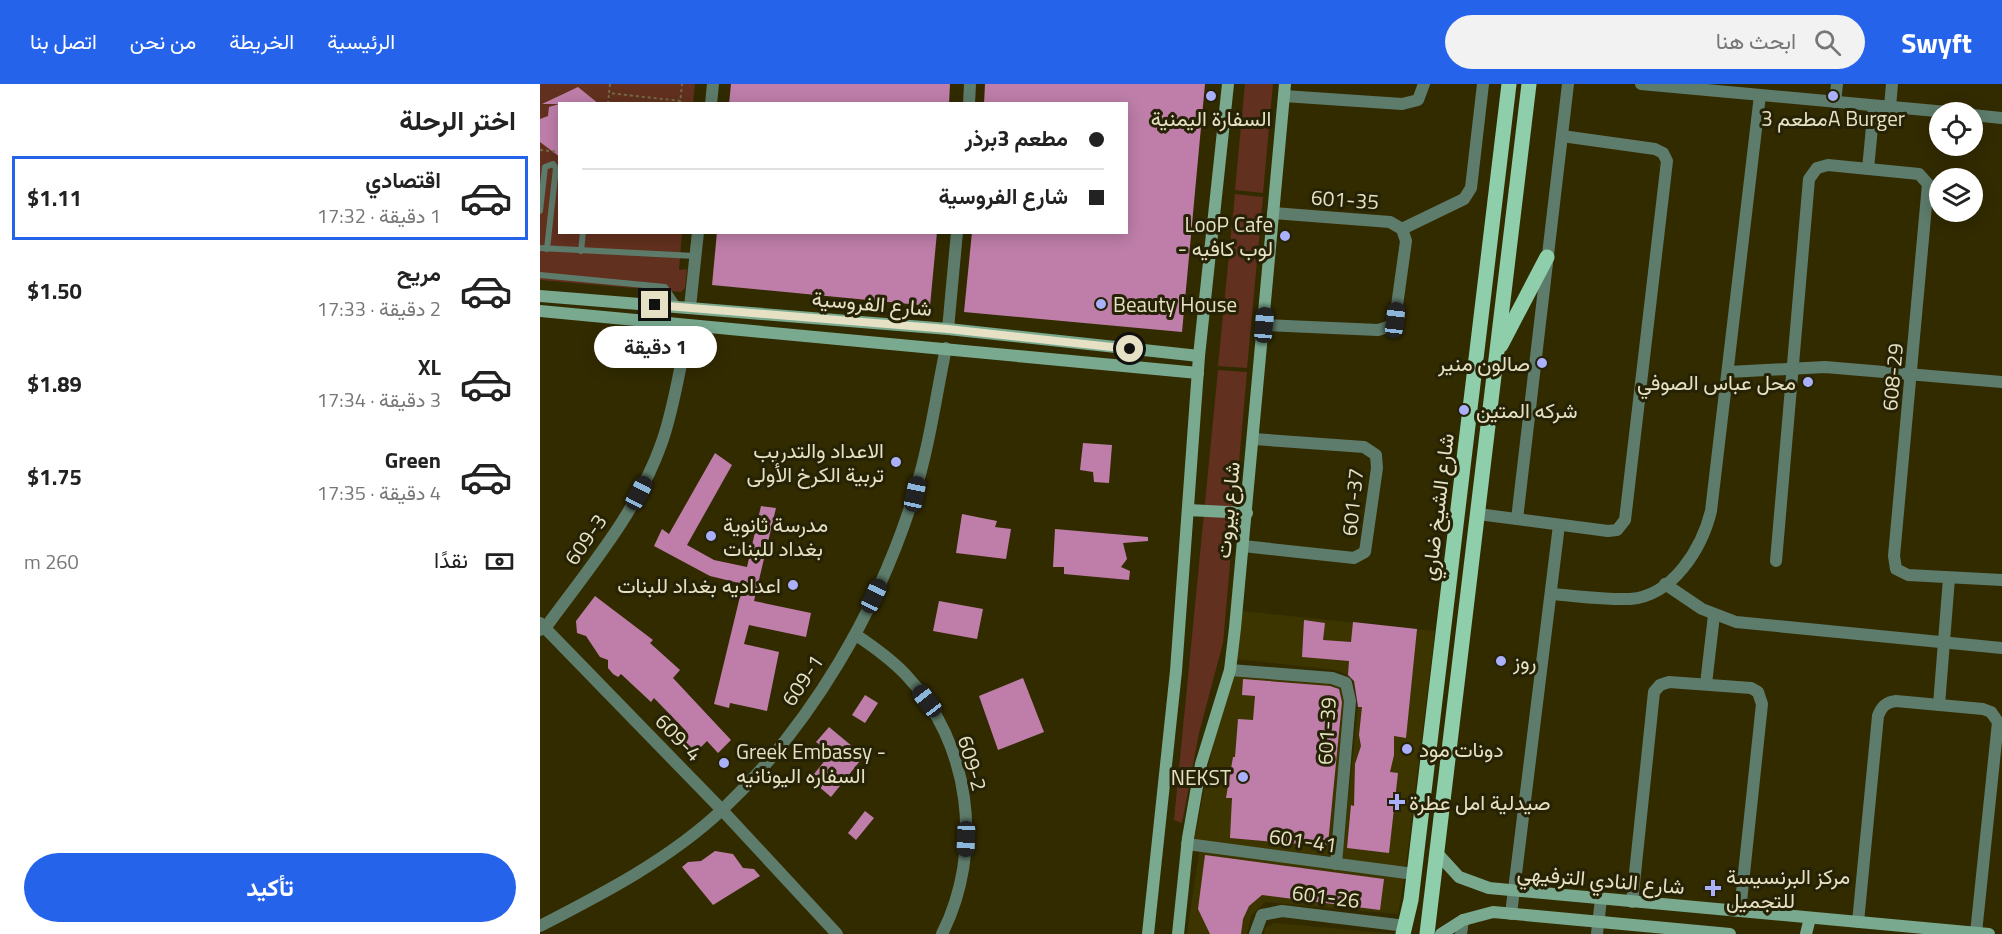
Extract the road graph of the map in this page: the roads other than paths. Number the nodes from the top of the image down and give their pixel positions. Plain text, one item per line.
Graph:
1 (713, 84) edge
2 (970, 84) edge
3 (1228, 84) edge
4 (1424, 84) edge
5 (1483, 84) edge
6 (1509, 84) edge
7 (1529, 84) edge
8 (1568, 84) edge
9 (1641, 84) edge
10 (1837, 84) edge
11 (1892, 84) edge
12 (1723, 88) edge
13 (1284, 90) edge
14 (1760, 95) junction
15 (711, 102) edge
16 (969, 102) edge
17 (1835, 102) junction
18 (1874, 106) junction
19 (1890, 107) junction
20 (1929, 110) edge
21 (1983, 116) edge
22 (2002, 118) edge
23 (1562, 136) junction
24 (1868, 169) junction
25 (540, 211) edge
26 (1273, 213) junction
27 (1402, 229) junction
28 (583, 234) edge
29 (698, 234) edge
30 (957, 234) edge
31 (544, 249) edge
32 (582, 251) junction
33 (695, 256) junction
34 (1547, 257) junction
35 (540, 275) edge
36 (540, 296) edge
37 (684, 307) junction
38 (540, 311) edge
39 (1264, 325) junction
40 (689, 326) junction
41 (948, 329) junction
42 (1037, 339) junction
43 (946, 348) junction
44 (1498, 350) junction
45 (1199, 356) junction
46 (1035, 357) junction
47 (1791, 368) junction
48 (1728, 372) junction
49 (1198, 373) junction
50 (1912, 374) junction
51 (2002, 382) edge
52 (1254, 440) junction
53 (1188, 510) junction
54 (1247, 513) junction
55 (1478, 514) junction
56 (1517, 519) junction
57 (1559, 525) junction
58 (1243, 546) junction
59 (1776, 561) dead end
60 (1950, 578) junction
61 (2002, 580) edge
62 (1665, 584) junction
63 (1551, 594) junction
64 (1714, 615) junction
65 (542, 626) edge
66 (856, 635) junction
67 (1944, 642) junction
68 (2002, 648) edge
69 (1230, 670) junction
70 (1706, 684) junction
71 (1939, 705) junction
72 (722, 810) junction
73 (1187, 844) junction
74 (1437, 854) junction
75 (1336, 864) junction
76 (1414, 874) junction
77 (1514, 891) junction
78 (1601, 899) junction
79 (1632, 902) junction
80 (1740, 911) junction
81 (1511, 914) junction
82 (1810, 918) junction
83 (1463, 920) junction
84 (1858, 922) junction
85 (540, 926) edge
86 (1598, 928) edge
87 (1405, 930) edge
88 (1976, 933) edge
89 (837, 934) edge
90 (942, 934) edge
91 (1148, 934) edge
92 (1178, 934) edge
93 (1255, 934) edge
94 (1427, 934) edge
95 (1441, 934) edge
96 (1461, 934) edge
97 (1730, 934) edge
98 (1806, 934) edge
99 (1989, 934) edge

1 - 15 street
2 - 16 street
3 - 45 street, شارع بيروت
4 - 13 street
5 - 27 street
6 - 76 main road, شارع الشيخ ضاري
7 - 44 main road, شارع الشيخ ضاري
8 - 23 street
9 - 12 street
10 - 17 street
11 - 19 street
12 - 14 street
13 - 26 street, شارع بيروت
14 - 17 street
14 - 48 street
17 - 18 street
18 - 19 street
18 - 24 street
19 - 20 street
21 - 22 street
23 - 34 street
23 - 57 street
24 - 47 street
24 - 50 street, 608-29
25 - 31 lane
26 - 27 street, 601-35
26 - 39 street, شارع بيروت
27 - 39 street, 601-35
28 - 32 lane
29 - 33 street
30 - 41 street
31 - 32 lane
32 - 33 lane
33 - 37 street
34 - 44 main road
34 - 56 street
35 - 37 lane
36 - 37 street, شارع الفروسية
37 - 41 street, شارع الفروسية
38 - 40 street, شارع الفروسية
39 - 52 street, شارع بيروت
40 - 43 street, شارع الفروسية
40 - 65 street, 609-3
41 - 42 street, شارع الفروسية
42 - 45 street, شارع الفروسية
42 - 46 street
43 - 46 street, شارع الفروسية
43 - 66 street, 609-1
44 - 55 main road, شارع الشيخ ضاري
45 - 49 street, شارع بيروت
46 - 49 street, شارع الفروسية
47 - 48 street
47 - 50 street
47 - 59 street
48 - 62 street
49 - 53 street, شارع بيروت
50 - 51 street
50 - 60 street, 608-29
52 - 54 street, شارع بيروت
52 - 58 street, 601-37
53 - 54 street
53 - 91 street, شارع بيروت
54 - 58 street, شارع بيروت
55 - 56 street
55 - 74 main road, شارع الشيخ ضاري
56 - 57 street
57 - 63 street
58 - 69 street, شارع بيروت
60 - 61 street
60 - 67 street
62 - 63 street
62 - 64 street
63 - 77 street
64 - 67 street
64 - 70 street
65 - 72 street, 609-4
66 - 72 street, 609-1
66 - 90 street, 609-2
67 - 68 street
67 - 71 street
69 - 73 street, شارع بيروت
69 - 75 street, 601-39
70 - 79 street
70 - 80 street
71 - 84 street
71 - 88 street
72 - 85 street, 609-1
72 - 89 street, 609-4
73 - 75 street, 601-41
73 - 92 street, شارع بيروت
74 - 77 street, شارع النادي الترفيهي
74 - 94 main road, شارع الشيخ ضاري
75 - 76 street, 601-41
76 - 87 main road, شارع الشيخ ضاري
77 - 78 street, شارع النادي الترفيهي
77 - 81 street
78 - 79 street, شارع النادي الترفيهي
78 - 86 street
79 - 80 street, شارع النادي الترفيهي
80 - 82 street, شارع النادي الترفيهي
81 - 83 street, شارع النادي الترفيهي
81 - 86 street, شارع النادي الترفيهي
82 - 84 street, شارع النادي الترفيهي
82 - 98 street
83 - 95 street, شارع النادي الترفيهي
83 - 96 street
84 - 88 street, شارع النادي الترفيهي
86 - 97 street, شارع النادي الترفيهي
87 - 93 street, 601-26
88 - 99 street, شارع النادي الترفيهي

